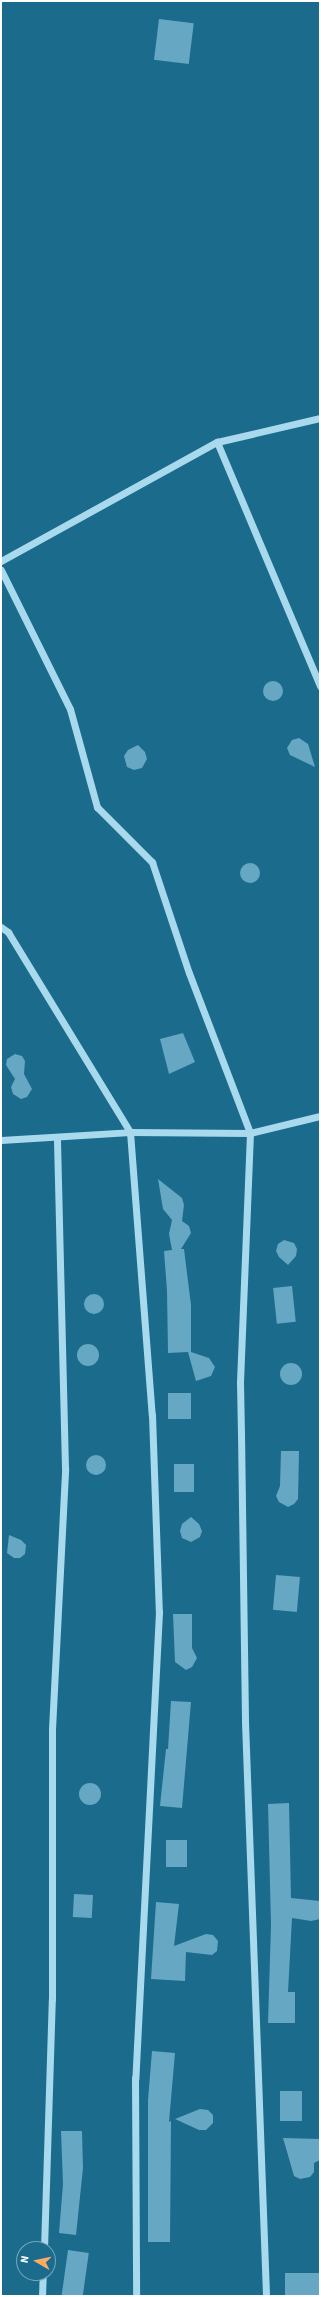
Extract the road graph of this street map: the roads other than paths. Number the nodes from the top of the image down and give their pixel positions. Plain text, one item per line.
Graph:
1 (320, 418) edge
2 (217, 442) junction
3 (1, 561) edge
4 (1, 570) edge
5 (320, 686) edge
6 (1, 927) edge
7 (320, 1116) edge
8 (130, 1132) junction
9 (250, 1133) junction
10 (57, 1138) junction
11 (1, 1140) edge
12 (44, 2241) edge
13 (43, 2281) edge
14 (42, 2296) edge
15 (136, 2296) edge
16 (266, 2296) edge

1 - 2 street
2 - 3 street
2 - 5 street
4 - 9 street
6 - 8 street
7 - 9 street
8 - 9 street
8 - 10 street
8 - 15 street
9 - 16 street
10 - 11 street
10 - 12 street
13 - 14 street

